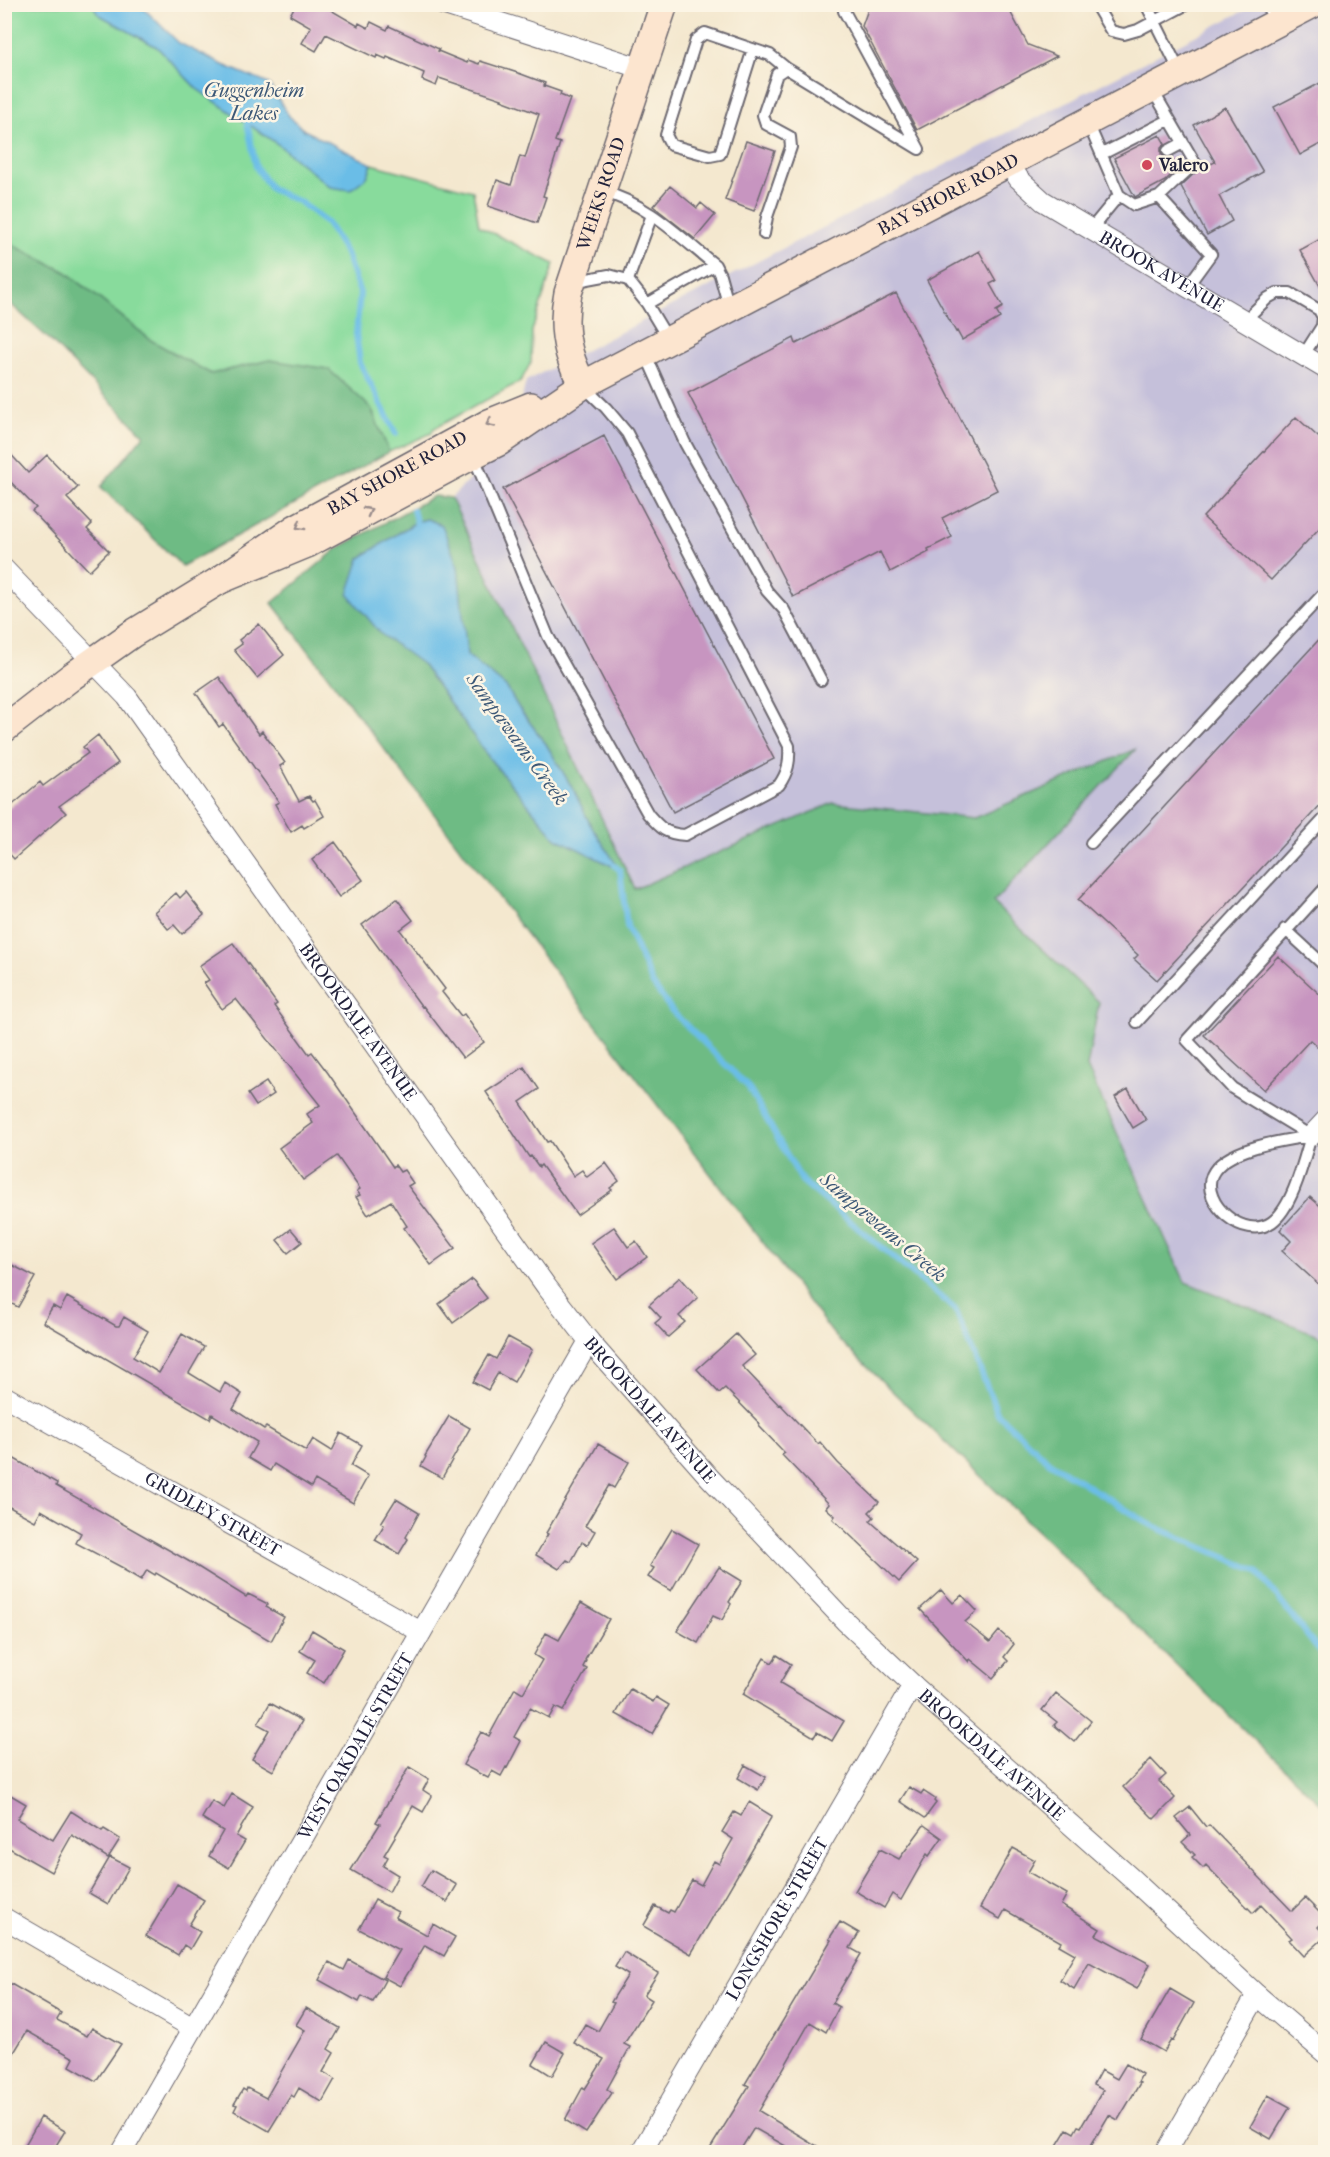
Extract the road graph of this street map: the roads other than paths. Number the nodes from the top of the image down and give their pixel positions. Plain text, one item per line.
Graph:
1 (442, 4) edge
2 (664, 4) edge
3 (845, 4) edge
4 (1095, 4) edge
5 (1146, 4) edge
6 (1187, 4) edge
7 (1313, 4) edge
8 (1271, 14) edge
9 (1154, 21) junction
10 (753, 49) junction
11 (786, 68) junction
12 (643, 69) junction
13 (1181, 74) junction
14 (1151, 89) junction
15 (1169, 120) junction
16 (1088, 122) junction
17 (1183, 143) junction
18 (1168, 151) dead end
19 (1102, 154) junction
20 (1008, 164) junction
21 (603, 192) junction
22 (1119, 195) junction
23 (1159, 197) junction
24 (652, 215) junction
25 (1091, 229) junction
26 (764, 234) dead end
27 (715, 265) junction
28 (628, 280) junction
29 (572, 282) junction
30 (1187, 287) junction
31 (647, 304) junction
32 (729, 309) junction
33 (1244, 321) junction
34 (657, 347) junction
35 (1303, 356) junction
36 (1326, 369) edge
37 (583, 386) junction
38 (473, 456) junction
39 (4, 569) edge
40 (220, 580) junction
41 (1326, 591) edge
42 (94, 661) junction
43 (820, 680) dead end
44 (4, 729) edge
45 (1326, 817) edge
46 (1091, 843) dead end
47 (1326, 887) edge
48 (1285, 929) junction
49 (1326, 967) edge
50 (1137, 1022) dead end
51 (1326, 1120) edge
52 (1311, 1136) junction
53 (589, 1341) junction
54 (4, 1396) edge
55 (421, 1632) junction
56 (913, 1685) junction
57 (4, 1918) edge
58 (1257, 1995) junction
59 (193, 2028) junction
60 (1326, 2054) edge
61 (122, 2152) edge
62 (641, 2152) edge
63 (1166, 2152) edge

1 - 12 street
2 - 12 main road, WEEKS ROAD
3 - 11 lane
4 - 9 lane
5 - 9 lane
6 - 9 lane
7 - 8 main road, BAY SHORE ROAD
8 - 13 main road, BAY SHORE ROAD
9 - 13 lane
10 - 10 lane
10 - 11 lane
11 - 26 lane
12 - 21 main road, WEEKS ROAD
13 - 14 main road, BAY SHORE ROAD
14 - 15 lane
14 - 16 main road, BAY SHORE ROAD
15 - 17 lane
15 - 19 lane
16 - 19 lane
16 - 20 main road, BAY SHORE ROAD
17 - 18 lane
17 - 23 lane
19 - 22 lane
20 - 25 street, BROOK AVENUE
20 - 32 main road, BAY SHORE ROAD
21 - 24 lane
21 - 29 main road, WEEKS ROAD
22 - 23 lane
22 - 25 lane
23 - 30 lane
24 - 27 lane
24 - 28 lane
25 - 30 street, BROOK AVENUE
27 - 31 lane
27 - 32 lane
28 - 29 lane
28 - 31 lane
29 - 37 main road, WEEKS ROAD
30 - 33 street, BROOK AVENUE
31 - 34 lane
32 - 34 main road, BAY SHORE ROAD
33 - 35 street, BROOK AVENUE
33 - 35 lane
34 - 37 main road, BAY SHORE ROAD
34 - 43 lane
35 - 36 street, BROOK AVENUE
37 - 38 main road, BAY SHORE ROAD
37 - 38 lane
37 -> 40 main road, BAY SHORE ROAD
40 -> 38 main road, BAY SHORE ROAD
39 - 42 street, BROOKDALE AVENUE
40 - 42 main road, BAY SHORE ROAD
41 - 46 lane
42 - 44 main road, BAY SHORE ROAD
42 - 53 street, BROOKDALE AVENUE
45 - 50 lane
47 - 48 lane
48 - 49 lane
48 - 52 lane
51 - 52 street
52 - 52 lane
53 - 55 street, WEST OAKDALE STREET
53 - 56 street, BROOKDALE AVENUE
54 - 55 street, GRIDLEY STREET
55 - 59 street, WEST OAKDALE STREET
56 - 58 street, BROOKDALE AVENUE
56 - 62 street, LONGSHORE STREET
57 - 59 street
58 - 60 street, BROOKDALE AVENUE
58 - 63 street
59 - 61 street, WEST OAKDALE STREET

